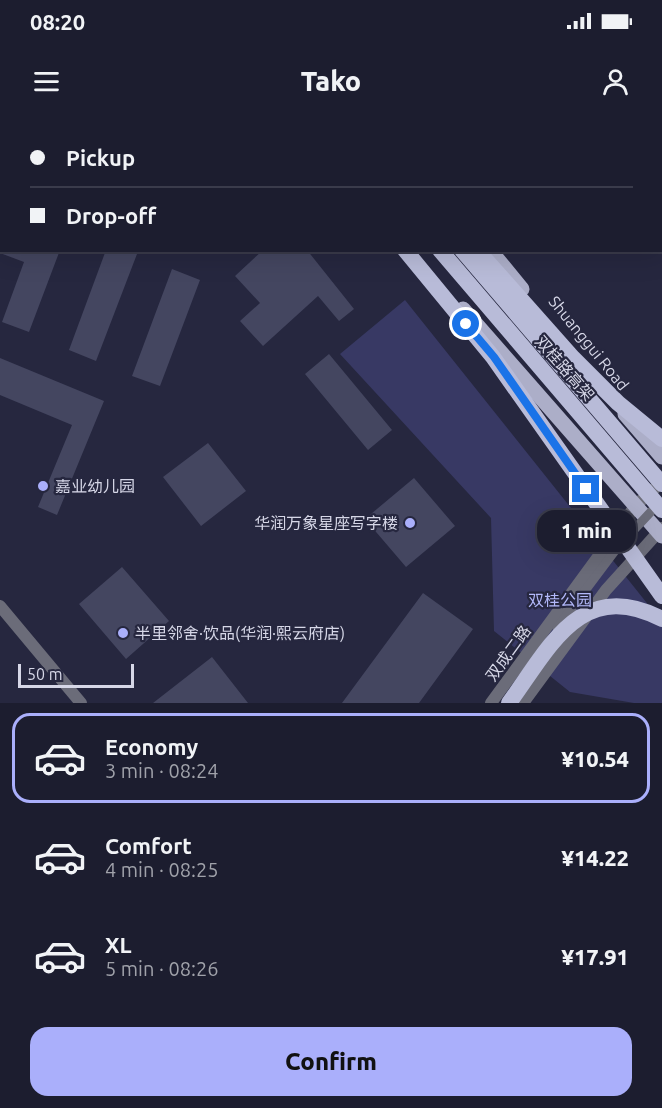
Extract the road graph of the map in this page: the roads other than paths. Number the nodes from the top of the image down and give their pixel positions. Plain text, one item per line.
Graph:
1 (407, 252) edge
2 (414, 252) edge
3 (442, 252) edge
4 (464, 252) edge
5 (479, 252) edge
6 (492, 252) edge
7 (662, 439) edge
8 (662, 457) edge
9 (662, 483) edge
10 (662, 500) edge
11 (636, 505) junction
12 (662, 510) edge
13 (661, 533) edge
14 (662, 596) edge
15 (0, 606) edge
16 (662, 619) edge
17 (81, 703) edge
18 (491, 703) edge
19 (502, 703) edge
20 (509, 703) edge
21 (523, 703) edge

1 - 14 highway, bridge
2 - 11 main road
3 - 12 highway, 双桂路高架, bridge
4 - 9 highway, 双桂路高架, bridge
5 - 7 highway, bridge
6 - 8 main road, Shuanggui Road
9 - 11 street, 双成二路
10 - 19 lane, bridge
11 - 13 main road
11 - 18 street, 双成二路
13 - 21 street
15 - 17 street
16 - 20 highway, bridge

